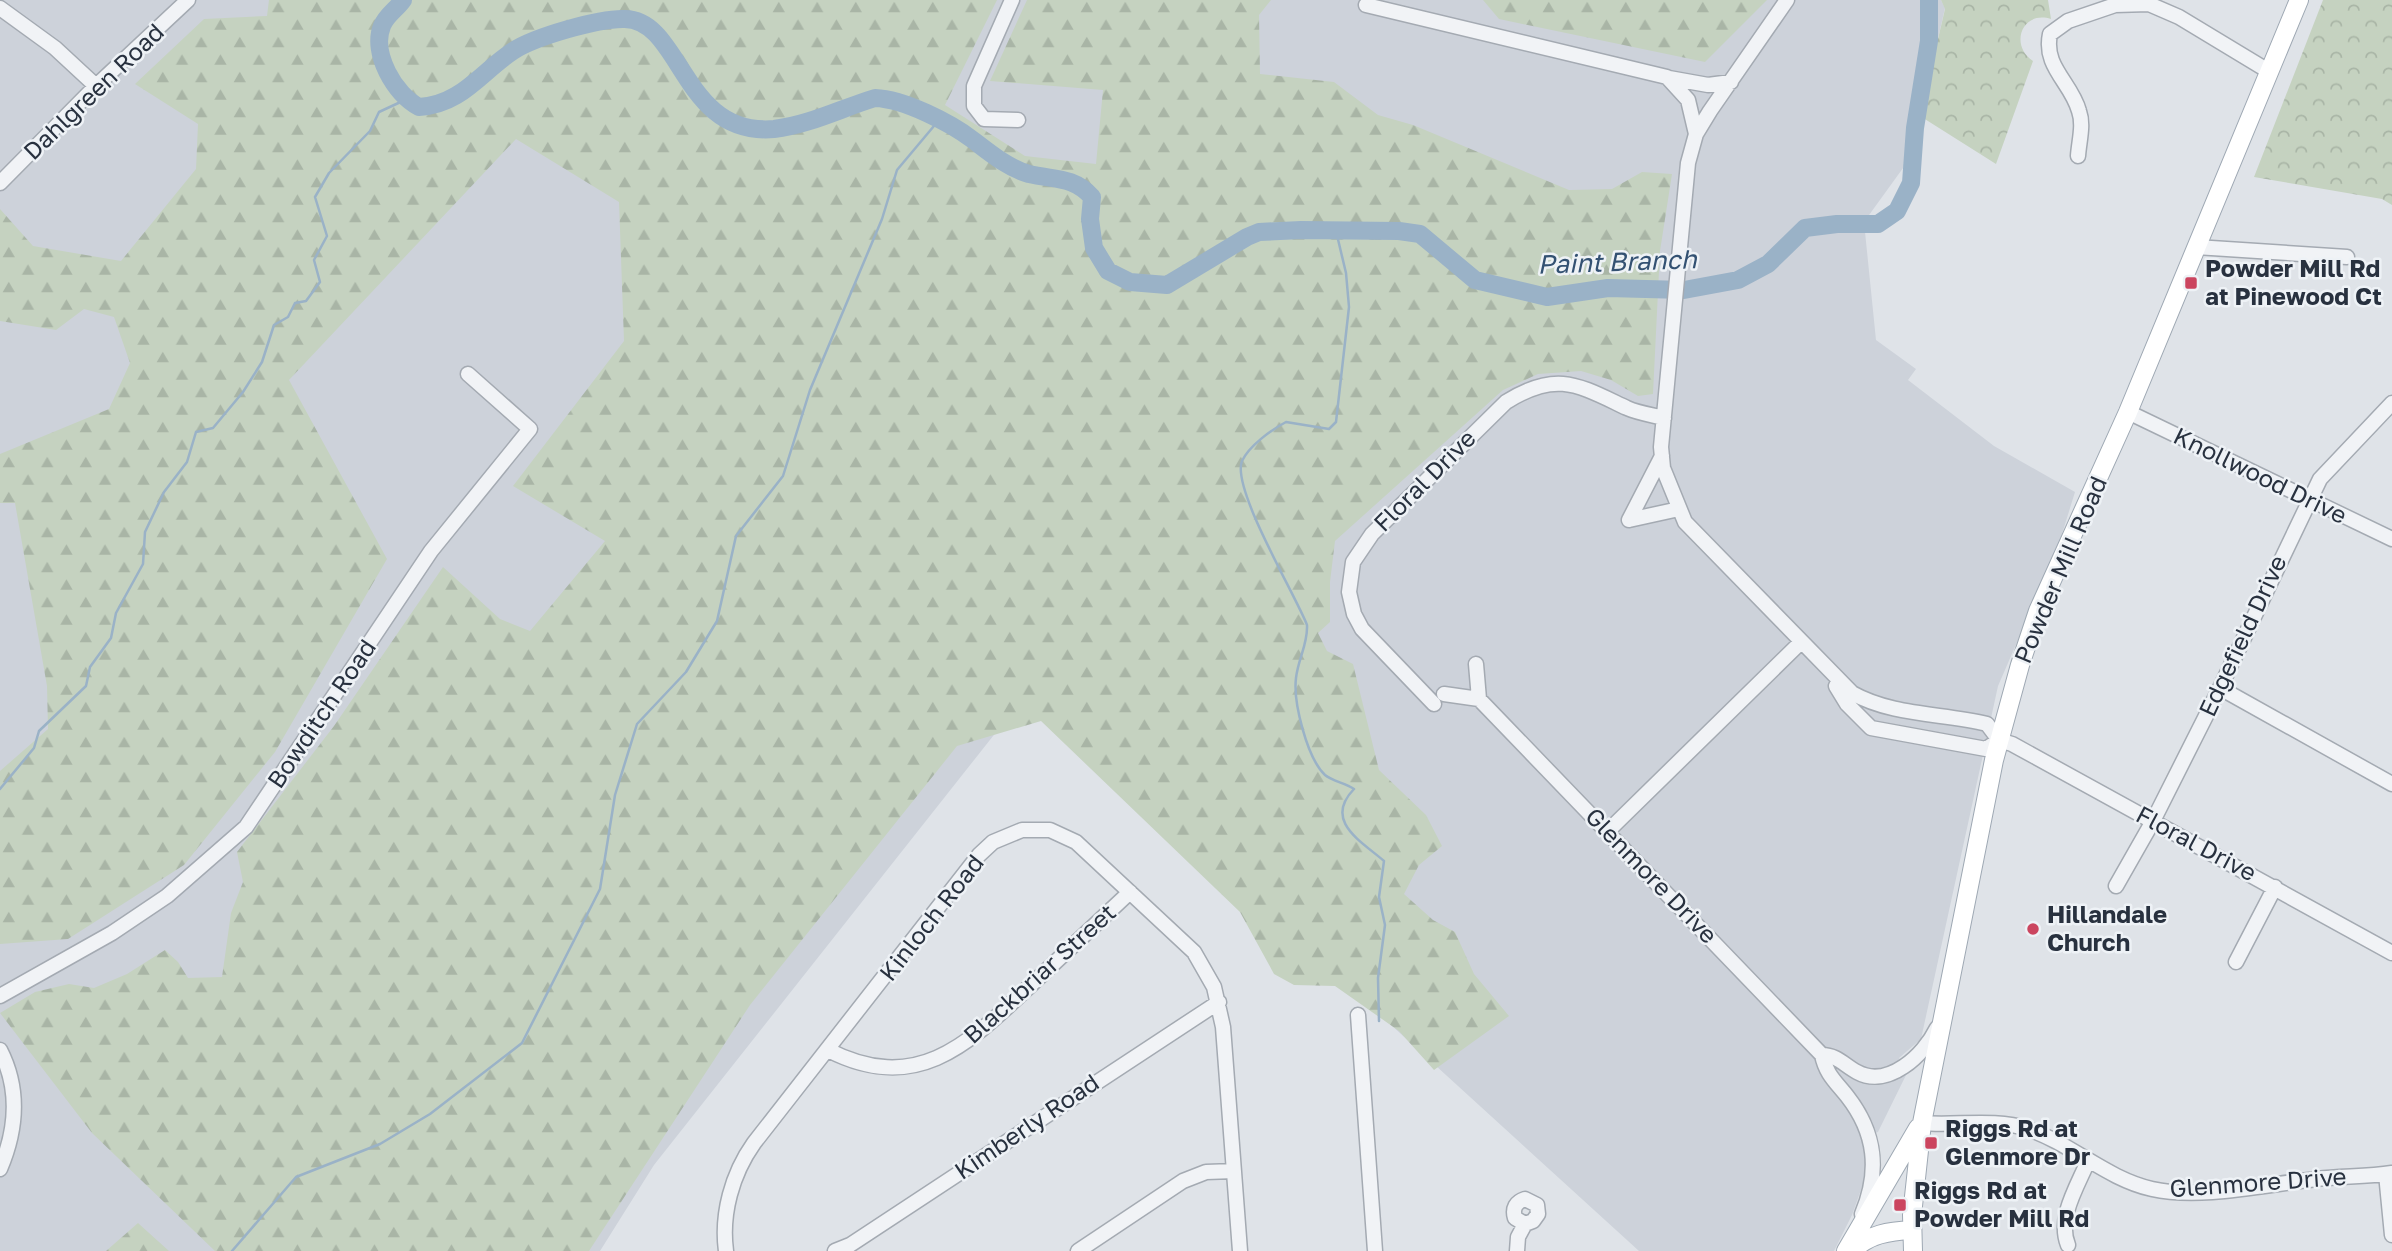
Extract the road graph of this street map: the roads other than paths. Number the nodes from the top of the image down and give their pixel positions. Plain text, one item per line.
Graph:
1 (188, 0) edge
2 (1012, 0) edge
3 (1787, 0) edge
4 (2299, 0) edge
5 (1366, 5) dead end
6 (0, 8) edge
7 (2270, 72) junction
8 (1667, 77) junction
9 (1731, 82) junction
10 (96, 86) junction
11 (1018, 120) dead end
12 (1696, 134) junction
13 (2078, 156) dead end
14 (0, 183) edge
15 (2196, 247) junction
16 (2347, 257) dead end
17 (468, 374) dead end
18 (2392, 402) edge
19 (2128, 412) junction
20 (1664, 418) junction
21 (1662, 456) junction
22 (2308, 499) junction
23 (1679, 509) junction
24 (2392, 539) edge
25 (1800, 643) junction
26 (1476, 664) dead end
27 (1834, 676) junction
28 (2220, 688) junction
29 (1479, 699) junction
30 (1999, 740) junction
31 (2392, 783) edge
32 (2153, 821) junction
33 (1608, 831) junction
34 (2116, 886) dead end
35 (2275, 887) junction
36 (1130, 892) junction
37 (2392, 953) edge
38 (2236, 962) dead end
39 (0, 996) edge
40 (1219, 1002) junction
41 (1944, 1011) junction
42 (1358, 1014) dead end
43 (0, 1049) edge
44 (828, 1050) junction
45 (1822, 1055) junction
46 (1922, 1122) junction
47 (2088, 1161) junction
48 (0, 1169) edge
49 (1234, 1171) junction
50 (2389, 1174) edge
51 (1525, 1224) dead end
52 (2392, 1235) edge
53 (1913, 1241) edge
54 (2068, 1245) dead end
55 (1850, 1247) edge
56 (726, 1251) edge
57 (836, 1251) edge
58 (1078, 1251) edge
59 (1240, 1251) edge
60 (1375, 1251) edge
61 (1517, 1251) edge
62 (1872, 1251) edge

1 - 10 street, Dahlgreen Road
2 - 11 street
3 - 9 street, Floral Drive
4 - 7 main road, Powder Mill Road
5 - 8 street
6 - 10 street
7 - 13 street
7 - 15 main road, Powder Mill Road
8 - 9 street
8 - 12 street
9 - 12 street, Floral Drive
10 - 14 street, Dahlgreen Road
12 - 20 street, Floral Drive
15 - 16 street
15 - 19 main road, Powder Mill Road
17 - 39 street, Bowditch Road
18 - 22 street, Edgefield Drive
19 - 22 street, Knollwood Drive
19 - 30 main road, Powder Mill Road
20 - 21 street, Floral Drive
20 - 29 street, Floral Drive
21 - 23 street, Floral Drive
21 - 23 street
22 - 24 street, Knollwood Drive
22 - 28 street, Edgefield Drive
23 - 25 street, Floral Drive
25 - 27 street, Floral Drive
25 - 33 street
26 - 29 street
27 - 30 street, Floral Drive
27 - 30 street, Floral Drive
28 - 31 street
28 - 32 street, Edgefield Drive
29 - 33 street, Glenmore Drive
30 - 32 street, Floral Drive
30 - 41 main road, Powder Mill Road
32 - 34 street, Edgefield Drive
32 - 35 street, Floral Drive
33 - 45 street, Glenmore Drive
35 - 37 street, Floral Drive
35 - 38 street
36 - 40 street, Kinloch Road
36 - 44 street, Blackbriar Street
36 - 44 street, Kinloch Road
40 - 49 street, Kinloch Road
40 - 57 street, Kimberly Road
41 - 45 street
41 - 46 main road, Powder Mill Road
42 - 60 street
43 - 48 street
44 - 56 street, Kinloch Road
45 - 55 street
46 - 47 street, Glenmore Drive
46 - 53 main road, Powder Mill Road
46 - 55 main road
47 - 50 street, Glenmore Drive
47 - 54 street
49 - 58 street
49 - 59 street, Kinloch Road
50 - 52 street
51 - 61 street
53 - 55 main road
53 - 62 main road

